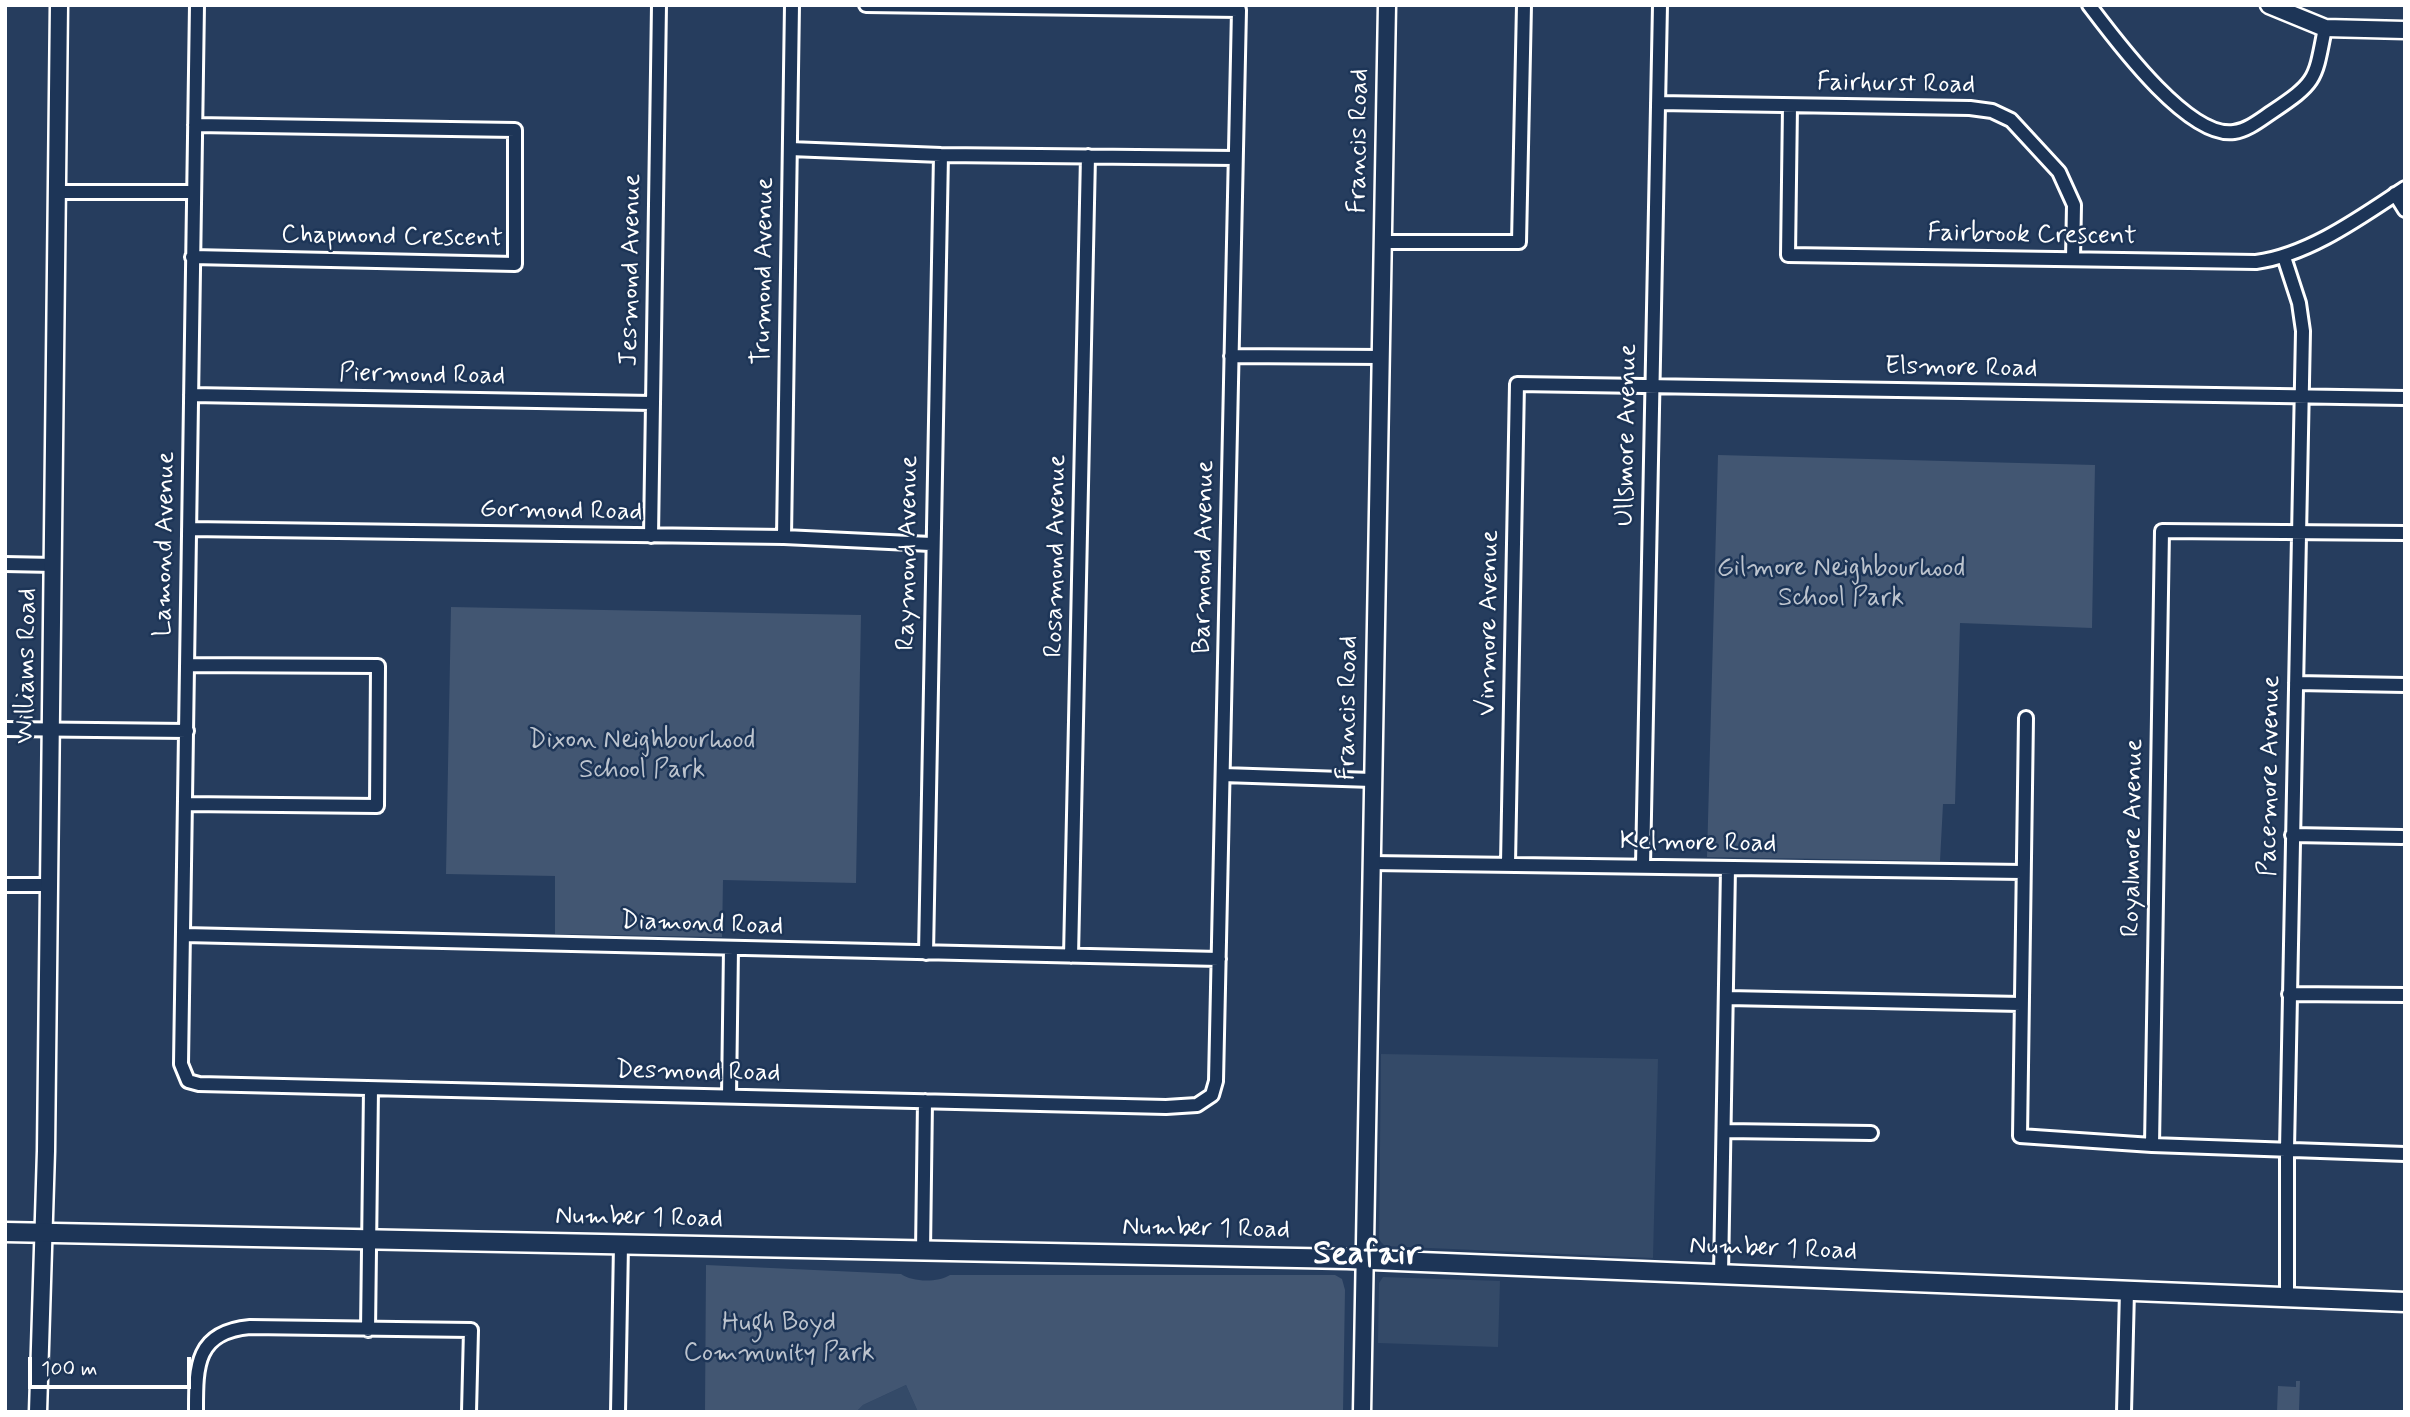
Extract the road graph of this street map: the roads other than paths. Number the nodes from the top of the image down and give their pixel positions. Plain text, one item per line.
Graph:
1 (59, 5) edge
2 (197, 5) edge
3 (659, 5) edge
4 (792, 5) edge
5 (866, 5) edge
6 (1387, 5) edge
7 (1524, 5) edge
8 (1660, 5) edge
9 (2089, 5) edge
10 (2269, 5) edge
11 (2325, 27) junction
12 (2405, 30) edge
13 (1657, 103) junction
14 (1790, 106) junction
15 (195, 125) junction
16 (790, 149) junction
17 (941, 155) junction
18 (1088, 156) junction
19 (1236, 158) junction
20 (2400, 191) edge
21 (58, 192) junction
22 (192, 192) junction
23 (2405, 210) edge
24 (1383, 242) junction
25 (192, 257) junction
26 (2284, 257) junction
27 (2073, 259) junction
28 (1231, 356) junction
29 (1381, 357) junction
30 (1517, 384) joint
31 (1652, 387) junction
32 (191, 395) junction
33 (2302, 397) junction
34 (2405, 398) edge
35 (652, 403) junction
36 (189, 529) junction
37 (2299, 531) junction
38 (2405, 533) edge
39 (650, 536) junction
40 (784, 537) junction
41 (932, 544) junction
42 (5, 564) edge
43 (54, 565) junction
44 (187, 665) junction
45 (2296, 683) junction
46 (2405, 685) edge
47 (2026, 718) dead end
48 (5, 729) edge
49 (52, 730) junction
50 (187, 731) junction
51 (1223, 775) junction
52 (1371, 780) junction
53 (186, 804) junction
54 (2292, 835) junction
55 (2402, 837) dead end
56 (1371, 863) junction
57 (1507, 863) junction
58 (1643, 865) junction
59 (1728, 868) junction
60 (2023, 872) junction
61 (5, 884) edge
62 (49, 885) junction
63 (184, 936) junction
64 (731, 948) junction
65 (926, 953) junction
66 (1071, 957) junction
67 (1219, 959) junction
68 (2289, 994) junction
69 (2405, 995) edge
70 (1727, 998) junction
71 (2021, 1004) junction
72 (188, 1081) joint
73 (371, 1089) junction
74 (729, 1096) junction
75 (925, 1101) junction
76 (1206, 1102) joint
77 (1725, 1131) junction
78 (1871, 1133) dead end
79 (2152, 1145) junction
80 (2287, 1149) junction
81 (2405, 1154) edge
82 (5, 1232) edge
83 (43, 1233) junction
84 (368, 1240) junction
85 (621, 1245) junction
86 (923, 1251) junction
87 (1363, 1260) junction
88 (1721, 1274) junction
89 (2127, 1291) junction
90 (2287, 1298) junction
91 (2405, 1302) edge
92 (368, 1330) junction
93 (38, 1412) edge
94 (196, 1412) edge
95 (469, 1412) edge
96 (618, 1412) edge
97 (1362, 1412) edge
98 (2124, 1412) edge

1 - 21 street, Williams Road
2 - 15 street, Lamond Avenue
3 - 35 street, Jesmond Avenue
4 - 16 street, Trumond Avenue
5 - 19 street, Barmond Avenue
6 - 24 street, Francis Road
7 - 24 street
8 - 13 street, Ullsmore Avenue
9 - 11 street
10 - 11 street
11 - 12 street
13 - 14 street, Fairhurst Road
13 - 31 street, Ullsmore Avenue
14 - 27 street, Fairhurst Road
14 - 27 street, Fairbrook Crescent
15 - 22 street, Lamond Avenue
15 - 25 street, Chapmond Crescent
16 - 17 street
16 - 40 street, Trumond Avenue
17 - 18 street
17 - 41 street, Raymond Avenue
18 - 19 street
18 - 66 street, Rosamond Avenue
19 - 28 street, Barmond Avenue
20 - 23 street
20 - 26 street, Fairbrook Crescent
21 - 22 street
21 - 43 street, Williams Road
22 - 25 street, Lamond Avenue
24 - 29 street, Francis Road
25 - 32 street, Lamond Avenue
26 - 27 street, Fairbrook Crescent
26 - 33 street, Pacemore Avenue
28 - 29 street
28 - 51 street, Barmond Avenue
29 - 52 street, Francis Road
30 - 31 street, Elsmore Road
30 - 57 street, Vinmore Avenue
31 - 33 street, Elsmore Road
31 - 58 street, Ullsmore Avenue
32 - 35 street, Piermond Road
32 - 36 street, Lamond Avenue
33 - 34 street, Elsmore Road
33 - 37 street, Pacemore Avenue
35 - 39 street, Jesmond Avenue
36 - 39 street, Gormond Road
36 - 44 street, Lamond Avenue
37 - 38 street
37 - 45 street, Pacemore Avenue
37 - 79 street, Royalmore Avenue
39 - 40 street, Gormond Road
40 - 41 street, Gormond Road
41 - 65 street, Raymond Avenue
42 - 43 street
43 - 49 street, Williams Road
44 - 50 street, Lamond Avenue
44 - 53 street
45 - 46 street
45 - 54 street, Pacemore Avenue
47 - 60 street
48 - 49 street
49 - 50 street
49 - 62 street, Williams Road
50 - 53 street, Lamond Avenue
51 - 52 street
51 - 67 street, Barmond Avenue
52 - 56 street, Francis Road
53 - 63 street, Lamond Avenue
54 - 55 street
54 - 68 street, Pacemore Avenue
56 - 57 street, Kelmore Road
56 - 87 street, Francis Road
57 - 58 street, Kelmore Road
58 - 59 street, Kelmore Road
59 - 60 street, Kelmore Road
59 - 70 street
60 - 71 street
61 - 62 street
62 - 83 street, Williams Road
63 - 64 street, Diamond Road
63 - 72 street, Lamond Avenue
64 - 65 street, Diamond Road
64 - 74 street
65 - 66 street, Diamond Road
66 - 67 street, Diamond Road
67 - 76 street, Barmond Avenue
68 - 69 street
68 - 80 street, Pacemore Avenue
70 - 71 street
70 - 77 street
71 - 79 street
72 - 73 street, Desmond Road
73 - 74 street, Desmond Road
73 - 84 street
74 - 75 street, Desmond Road
75 - 76 street, Desmond Road
75 - 86 street
77 - 78 street
77 - 88 street
79 - 80 street
80 - 81 street
80 - 90 street, Pacemore Avenue
82 - 83 main road, Number 1 Road
83 - 84 main road, Number 1 Road
83 - 93 street, Williams Road
84 - 85 main road, Number 1 Road
84 - 92 street
85 - 86 main road, Number 1 Road
85 - 96 street
86 - 87 main road, Number 1 Road
87 - 88 main road, Number 1 Road
87 - 97 street, Francis Road
88 - 89 main road, Number 1 Road
89 - 90 main road, Number 1 Road
89 - 98 street
90 - 91 main road, Number 1 Road
92 - 94 street
92 - 95 street

